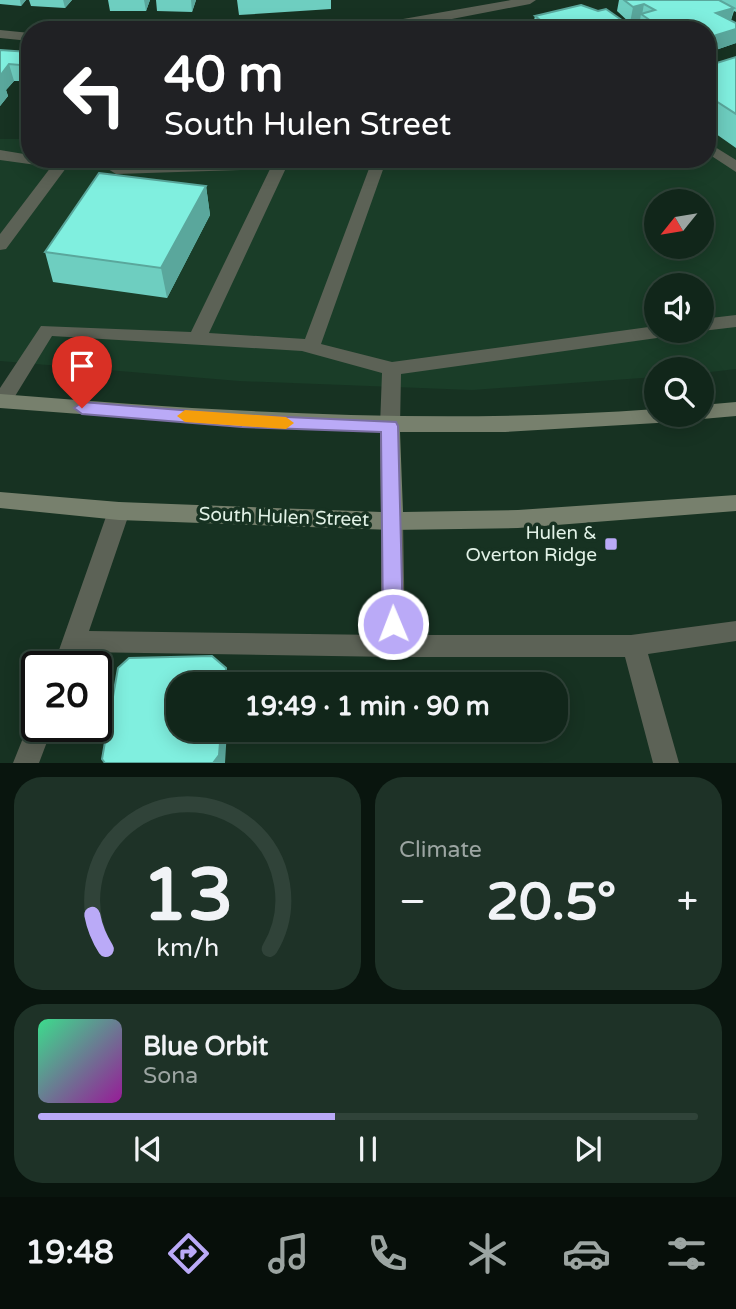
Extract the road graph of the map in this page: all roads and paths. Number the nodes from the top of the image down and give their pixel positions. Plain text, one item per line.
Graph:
1 (529, 0) edge
2 (421, 21) edge
3 (0, 34) edge
4 (21, 36) edge
5 (716, 153) edge
6 (0, 155) edge
7 (21, 158) edge
8 (736, 167) edge
9 (58, 168) edge
10 (149, 168) edge
11 (278, 168) edge
12 (381, 168) edge
13 (116, 169) dead end
14 (0, 245) edge
15 (736, 321) edge
16 (714, 324) edge
17 (644, 334) edge
18 (197, 339) junction
19 (311, 347) junction
20 (391, 369) junction
21 (1, 401) edge
22 (736, 409) edge
23 (714, 411) edge
24 (644, 418) edge
25 (390, 426) junction
26 (0, 500) edge
27 (736, 503) edge
28 (119, 511) junction
29 (391, 521) junction
30 (736, 631) edge
31 (75, 641) junction
32 (393, 646) junction
33 (635, 646) junction
34 (71, 651) edge
35 (34, 742) edge
36 (26, 763) edge
37 (666, 763) edge

1 - 2 street
3 - 4 street
5 - 8 street
6 - 7 street
9 - 14 street
10 - 13 street
11 - 18 street
12 - 19 street
15 - 16 street
17 - 20 street
18 - 19 street
18 - 21 street
19 - 20 street
20 - 25 street
21 - 25 main road
22 - 23 main road
24 - 25 main road
25 - 29 main road
26 - 28 main road, South Hulen Street
27 - 29 main road, South Hulen Street
28 - 29 main road, South Hulen Street
28 - 31 street
29 - 32 street
30 - 33 street
31 - 32 street
31 - 34 street
32 - 33 street
33 - 37 street
35 - 36 street

